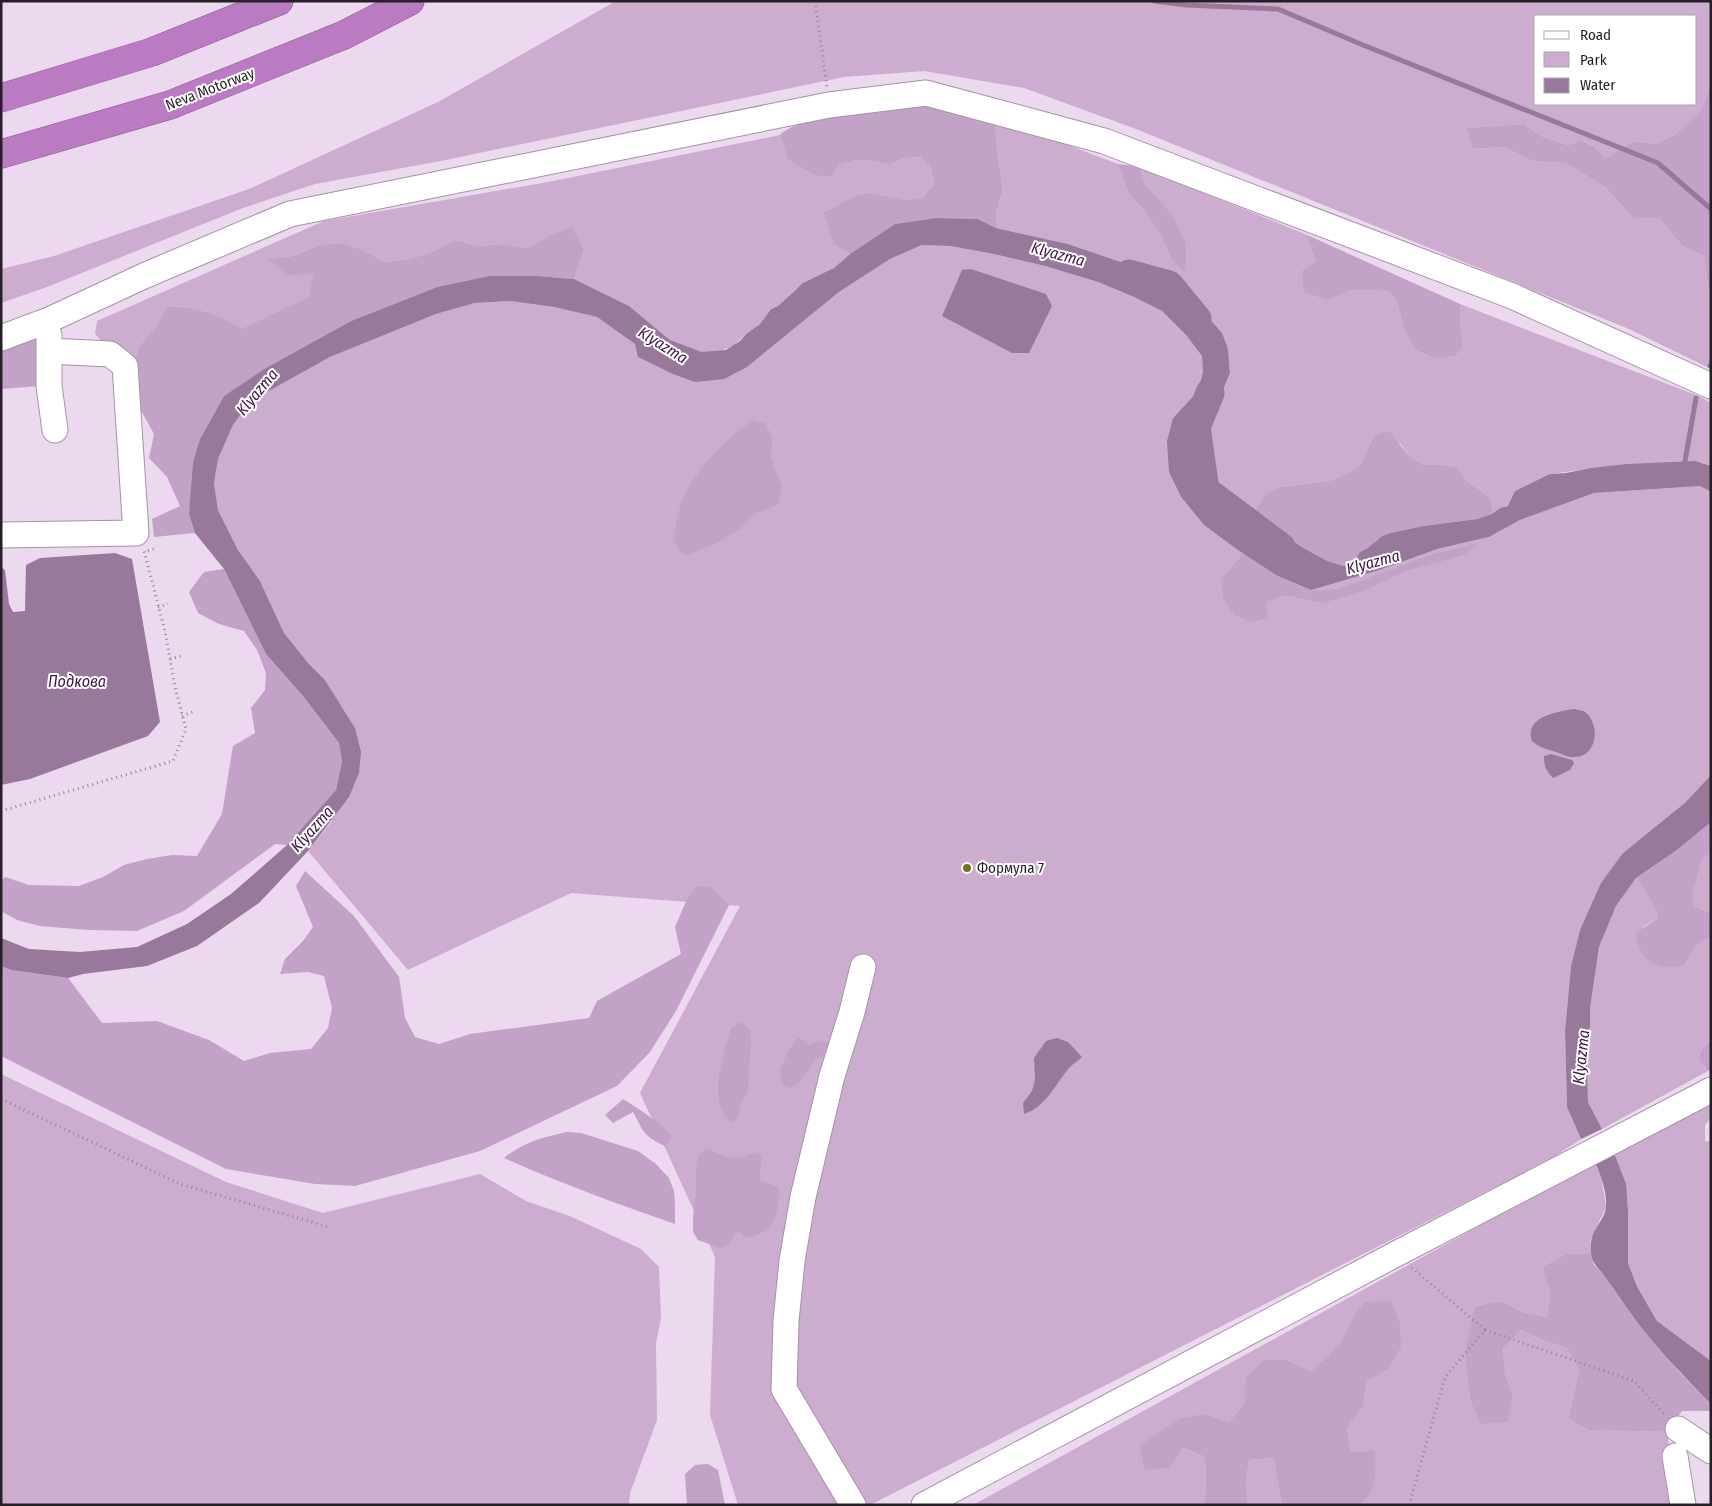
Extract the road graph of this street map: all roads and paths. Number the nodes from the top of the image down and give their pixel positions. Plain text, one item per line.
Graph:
1 (279, 1) edge
2 (410, 1) edge
3 (815, 1) edge
4 (1, 98) edge
5 (829, 105) junction
6 (1, 154) edge
7 (49, 320) junction
8 (1, 338) edge
9 (49, 351) junction
10 (1711, 386) edge
11 (54, 430) dead end
12 (1, 535) edge
13 (156, 548) dead end
14 (168, 604) dead end
15 (158, 607) junction
16 (181, 656) dead end
17 (170, 659) junction
18 (195, 711) dead end
19 (182, 716) junction
20 (1, 811) edge
21 (863, 967) dead end
22 (1711, 1090) edge
23 (1, 1099) edge
24 (328, 1227) dead end
25 (1396, 1254) junction
26 (1484, 1330) junction
27 (1678, 1429) joint
28 (1711, 1451) edge
29 (1675, 1456) dead end
30 (853, 1505) edge
31 (924, 1505) edge
32 (1409, 1505) edge
33 (1683, 1505) edge

1 - 4 highway
2 - 6 highway, Neva Motorway
3 - 5 path
5 - 7 street
5 - 10 street
7 - 8 street
7 - 9 street
9 - 11 street
9 - 12 street
13 - 15 path
14 - 15 path
15 - 17 path
16 - 17 path
17 - 19 path
18 - 19 path
19 - 20 path
21 - 30 street
22 - 25 street
23 - 24 path
25 - 26 path
25 - 31 street
26 - 27 path
26 - 32 path
27 - 28 street
29 - 33 street

